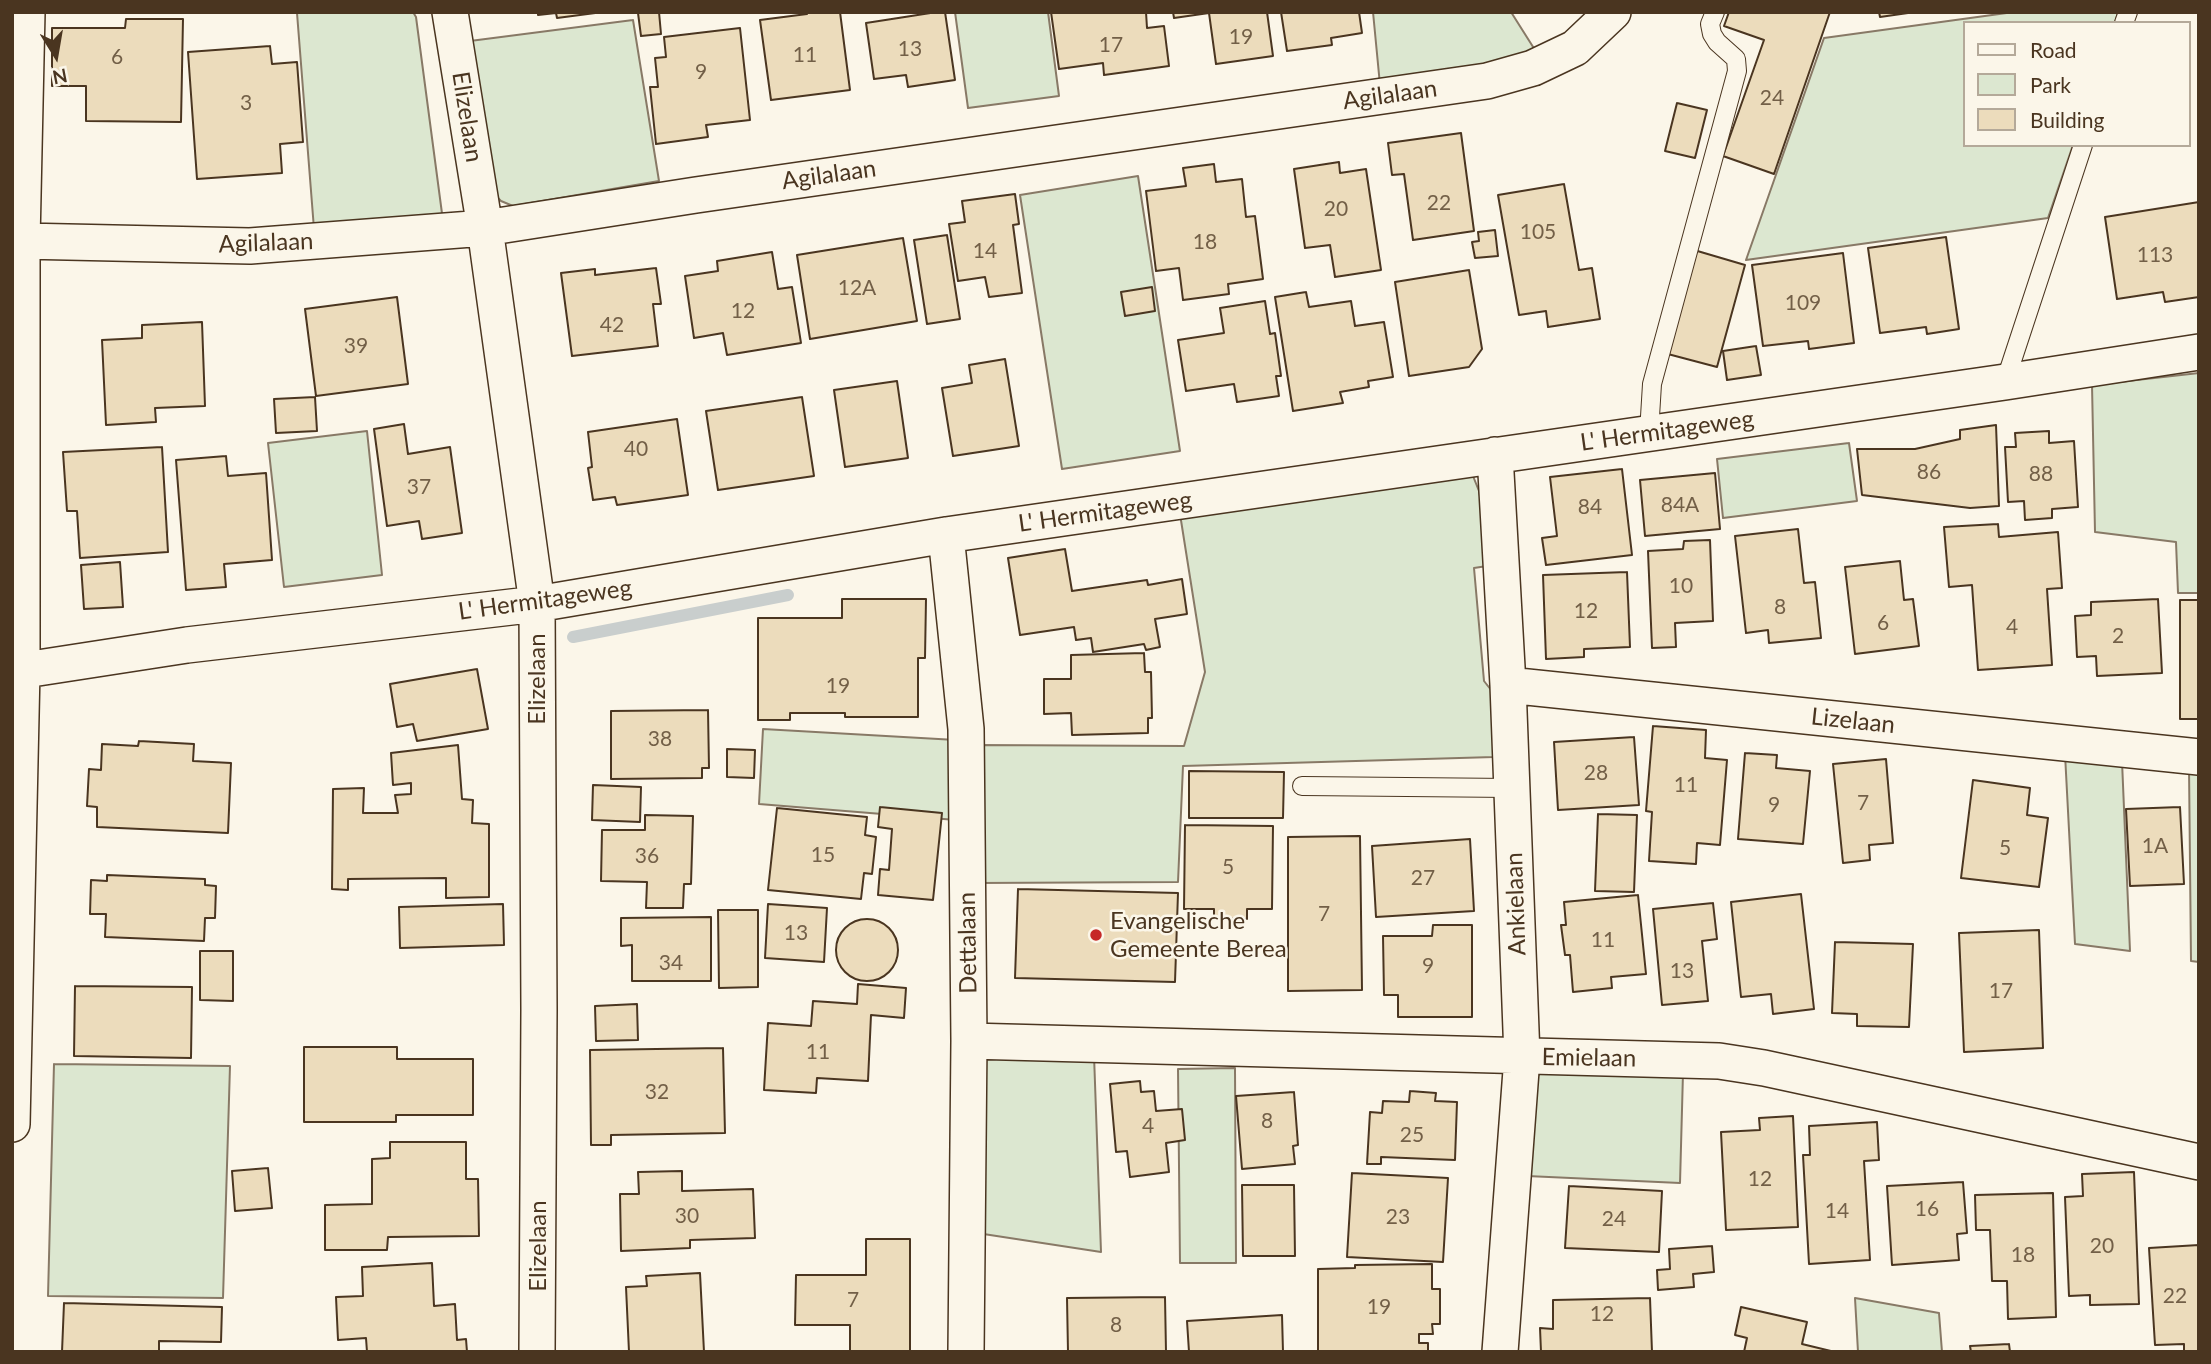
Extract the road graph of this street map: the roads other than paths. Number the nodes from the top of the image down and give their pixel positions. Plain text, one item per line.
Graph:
1 (27, 12) edge
2 (450, 12) edge
3 (1613, 12) edge
4 (1715, 12) edge
5 (2082, 147) edge
6 (485, 228) junction
7 (22, 241) junction
8 (2199, 352) edge
9 (2005, 383) junction
10 (1649, 433) junction
11 (1495, 455) junction
12 (946, 535) junction
13 (537, 604) junction
14 (17, 671) edge
15 (1508, 685) junction
16 (2199, 757) edge
17 (1302, 786) dead end
18 (1511, 788) junction
19 (969, 1041) junction
20 (1522, 1056) junction
21 (12, 1124) edge
22 (2199, 1162) edge
23 (537, 1352) edge
24 (966, 1352) edge
25 (1500, 1352) edge

1 - 7 street
2 - 6 street, Elizelaan
3 - 6 street, Agilalaan
4 - 10 lane
5 - 9 lane
6 - 7 street, Agilalaan
6 - 13 street, Elizelaan
7 - 14 street
8 - 9 street, L' Hermitageweg
9 - 10 street, L' Hermitageweg
10 - 11 street, L' Hermitageweg
11 - 12 street, L' Hermitageweg
11 - 15 street, Ankielaan
12 - 13 street, L' Hermitageweg
12 - 19 street, Dettalaan
13 - 14 street, L' Hermitageweg
13 - 23 street, Elizelaan
14 - 21 street
15 - 16 street, Lizelaan
15 - 18 street, Ankielaan
17 - 18 lane
18 - 20 street, Ankielaan
19 - 20 street, Emielaan
19 - 24 street, Dettalaan
20 - 22 street, Emielaan
20 - 25 street, Ankielaan

